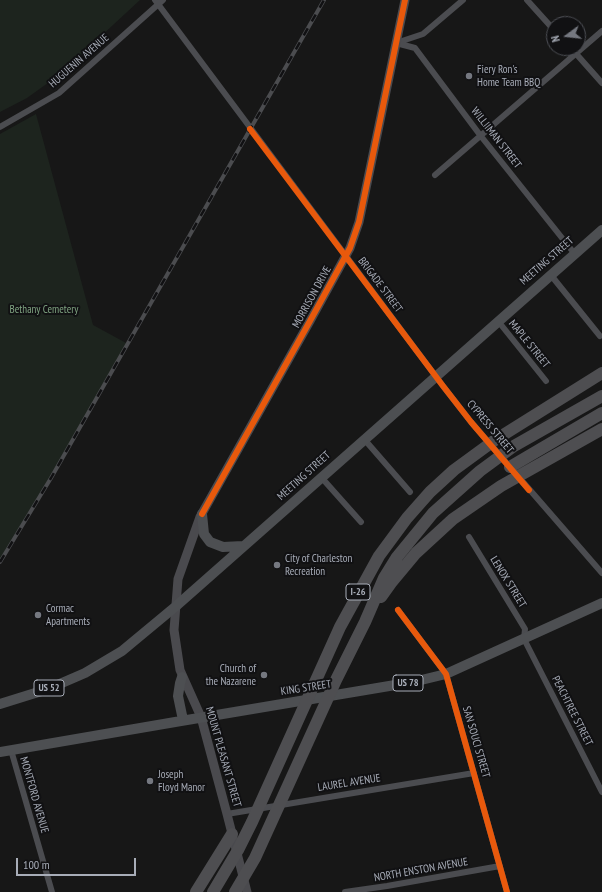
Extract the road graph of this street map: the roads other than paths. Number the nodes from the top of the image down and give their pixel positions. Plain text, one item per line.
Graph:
1 (164, 0) edge
2 (405, 0) edge
3 (463, 0) edge
4 (527, 0) edge
5 (156, 2) edge
6 (546, 21) edge
7 (602, 32) edge
8 (396, 43) junction
9 (586, 46) edge
10 (574, 56) edge
11 (578, 56) edge
12 (602, 83) edge
13 (0, 127) edge
14 (480, 135) junction
15 (435, 175) dead end
16 (602, 230) edge
17 (574, 253) junction
18 (346, 256) junction
19 (550, 274) junction
20 (498, 321) junction
21 (600, 336) dead end
22 (602, 373) edge
23 (436, 376) junction
24 (546, 380) dead end
25 (602, 396) edge
26 (602, 413) edge
27 (602, 429) edge
28 (364, 439) junction
29 (510, 467) junction
30 (322, 477) junction
31 (410, 492) dead end
32 (202, 514) junction
33 (361, 522) dead end
34 (469, 538) dead end
35 (243, 546) junction
36 (602, 573) edge
37 (602, 603) edge
38 (175, 607) junction
39 (398, 610) dead end
40 (365, 622) junction
41 (524, 639) junction
42 (446, 674) junction
43 (182, 677) junction
44 (0, 704) edge
45 (201, 717) junction
46 (183, 720) junction
47 (11, 750) junction
48 (0, 752) edge
49 (474, 773) junction
50 (602, 792) edge
51 (227, 814) junction
52 (232, 834) junction
53 (500, 866) junction
54 (52, 892) edge
55 (196, 892) edge
56 (213, 892) edge
57 (235, 892) edge
58 (247, 892) edge
59 (345, 892) edge
60 (507, 892) edge

1 - 5 street, HUGUENIN AVENUE
2 - 8 main road, MORRISON DRIVE
3 - 8 street
4 - 6 street
5 - 13 street, HUGUENIN AVENUE
5 - 18 street, BRIGADE STREET
7 - 9 street
8 - 14 street, WILLIIMAN STREET
8 - 18 main road, MORRISON DRIVE
10 - 14 street
11 - 12 street
14 - 15 street
14 - 17 street, WILLIIMAN STREET
16 - 17 main road, MEETING STREET / US 52
17 - 19 main road, MEETING STREET / US 52
18 - 23 street, BRIGADE STREET
18 - 32 main road, MORRISON DRIVE
19 - 20 main road, MEETING STREET / US 52
19 - 21 street
20 - 23 main road, MEETING STREET / US 52
20 - 24 street, MAPLE STREET
22 - 56 highway, I-26
23 - 28 main road, MEETING STREET / US 52
23 - 29 street, CYPRESS STREET
25 - 40 highway, I-26
26 - 29 highway
27 - 40 highway
28 - 30 main road, MEETING STREET / US 52
28 - 31 street
29 - 36 street, CYPRESS STREET
30 - 33 street
30 - 35 main road, MEETING STREET / US 52
32 - 35 main road
32 - 38 main road, MORRISON DRIVE
34 - 41 street, LENOX STREET
35 - 38 main road, MEETING STREET / US 52
37 - 41 main road, KING STREET / US 78
38 - 43 main road, MOUNT PLEASANT STREET
38 - 44 main road, MEETING STREET / US 52
39 - 42 street, SAN SOUCI STREET
40 - 57 highway, I-26
41 - 42 main road, KING STREET / US 78
41 - 50 street, PEACHTREE STREET
42 - 45 main road, KING STREET / US 78
42 - 49 street, SAN SOUCI STREET
43 - 45 main road, MOUNT PLEASANT STREET
43 - 46 main road
45 - 46 main road, KING STREET / US 78
45 - 51 main road, MOUNT PLEASANT STREET
46 - 47 main road, KING STREET / US 78
47 - 48 main road, KING STREET / US 78
47 - 54 street, MONTFORD AVENUE
49 - 51 street, LAUREL AVENUE
49 - 53 street, SAN SOUCI STREET
51 - 52 main road, MOUNT PLEASANT STREET
52 - 55 highway
52 - 58 main road, MOUNT PLEASANT STREET
53 - 59 street, NORTH ENSTON AVENUE
53 - 60 street, SAN SOUCI STREET

